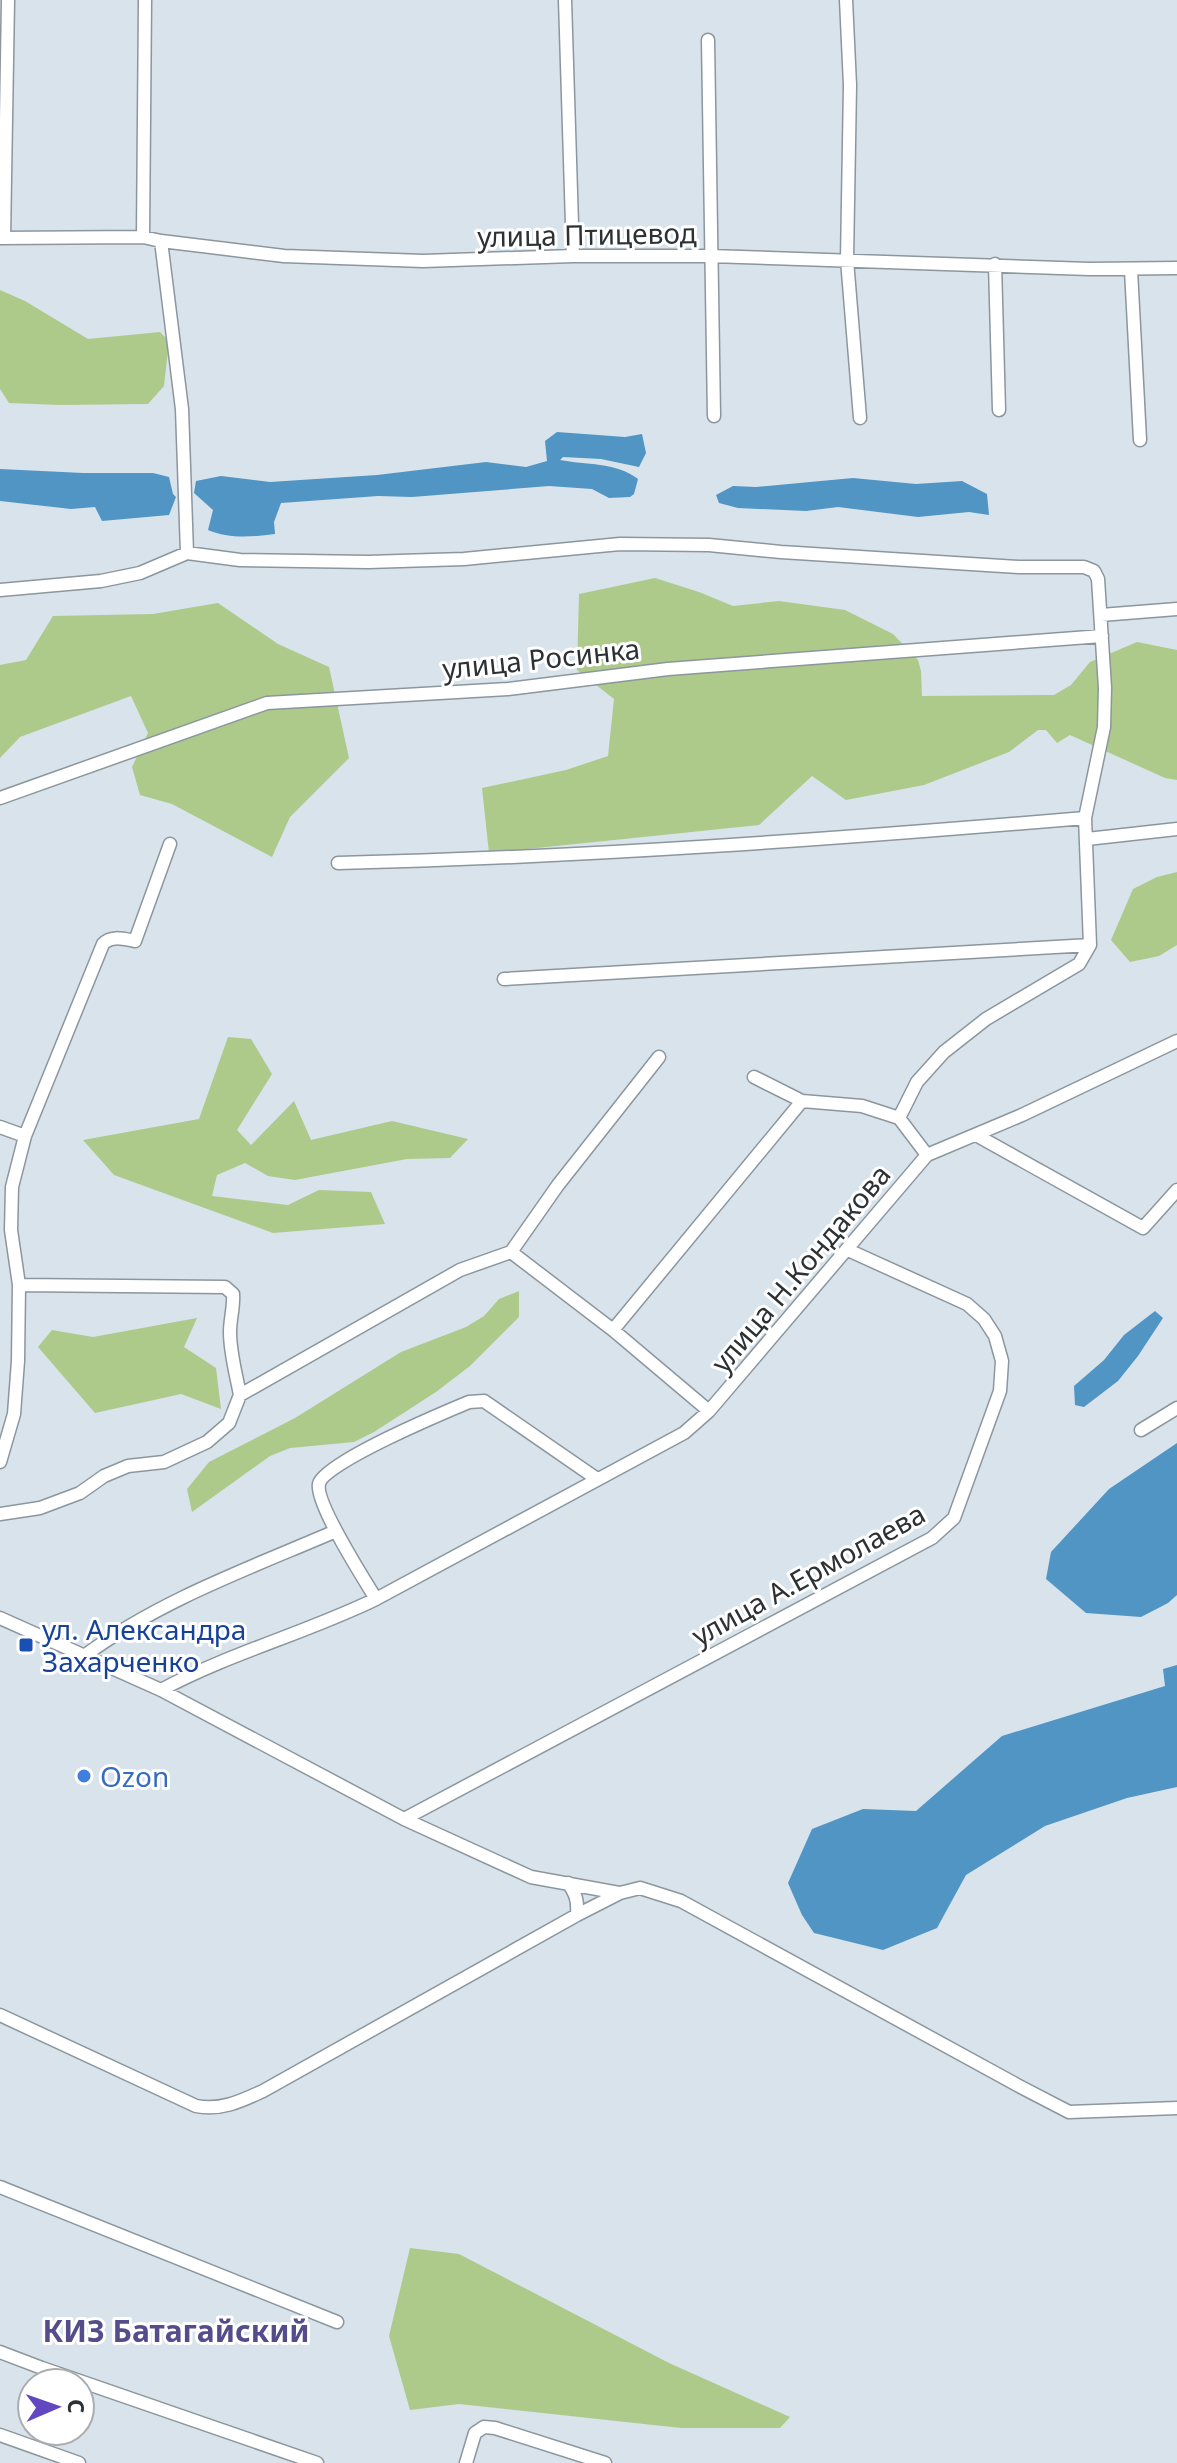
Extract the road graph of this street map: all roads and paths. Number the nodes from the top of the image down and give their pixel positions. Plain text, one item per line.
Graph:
1 (8, 0) edge
2 (145, 0) edge
3 (565, 0) edge
4 (846, 0) edge
5 (708, 40) dead end
6 (143, 237) junction
7 (2, 238) edge
8 (161, 241) junction
9 (573, 256) junction
10 (710, 256) junction
11 (847, 260) junction
12 (995, 264) junction
13 (1177, 268) edge
14 (1131, 270) junction
15 (999, 410) dead end
16 (714, 416) dead end
17 (860, 418) dead end
18 (1140, 440) dead end
19 (187, 553) junction
20 (0, 590) edge
21 (1177, 609) edge
22 (1101, 615) junction
23 (1102, 636) junction
24 (0, 798) edge
25 (1085, 818) junction
26 (1177, 829) edge
27 (1087, 839) junction
28 (170, 844) dead end
29 (338, 863) dead end
30 (1090, 945) junction
31 (504, 979) dead end
32 (1177, 1041) edge
33 (659, 1057) dead end
34 (754, 1077) dead end
35 (802, 1101) junction
36 (899, 1118) junction
37 (0, 1127) edge
38 (976, 1135) junction
39 (25, 1136) junction
40 (927, 1155) junction
41 (1177, 1190) edge
42 (848, 1250) junction
43 (511, 1252) junction
44 (19, 1285) junction
45 (613, 1330) junction
46 (240, 1395) junction
47 (1177, 1408) edge
48 (709, 1411) junction
49 (1141, 1430) dead end
50 (0, 1462) edge
51 (597, 1479) junction
52 (0, 1514) edge
53 (336, 1531) junction
54 (376, 1599) junction
55 (0, 1618) edge
56 (84, 1656) junction
57 (161, 1690) junction
58 (404, 1819) junction
59 (568, 1883) junction
60 (620, 1893) junction
61 (577, 1915) junction
62 (0, 2015) edge
63 (1177, 2108) edge
64 (0, 2187) edge
65 (337, 2322) dead end
66 (0, 2352) edge
67 (0, 2435) edge
68 (79, 2463) edge
69 (317, 2463) edge
70 (466, 2463) edge
71 (605, 2463) edge

1 - 7 street
2 - 6 street
3 - 9 street
4 - 11 street
5 - 10 street
6 - 7 street, улица Птицевод
6 - 8 street, улица Птицевод
8 - 9 street, улица Птицевод
8 - 19 street
9 - 10 street, улица Птицевод
10 - 11 street, улица Птицевод
10 - 16 street
11 - 12 street, улица Птицевод
11 - 17 street
12 - 14 street, улица Птицевод
12 - 15 street
13 - 14 street, улица Птицевод
14 - 18 street
19 - 20 street
19 - 22 street
21 - 22 street
22 - 23 street
23 - 24 street, улица Росинка
23 - 25 street
25 - 27 street
25 - 29 street
26 - 27 street
27 - 30 street
28 - 39 street
30 - 31 street
30 - 36 street
32 - 38 street
33 - 43 street
34 - 35 street
35 - 36 street
35 - 45 street
36 - 40 street
37 - 39 street
38 - 40 street
38 - 41 street
39 - 44 street
40 - 42 street, улица Н.Кондакова
42 - 48 street, улица Н.Кондакова
42 - 58 street, улица А.Ермолаева
43 - 45 street, улица Н.Кондакова
43 - 46 street
44 - 46 street
44 - 50 street
45 - 48 street, улица Н.Кондакова
46 - 52 street
47 - 49 street
48 - 51 street, улица Н.Кондакова
51 - 53 street
51 - 54 street, улица Н.Кондакова
53 - 54 street
53 - 56 street
54 - 57 street, улица Н.Кондакова
55 - 56 street
56 - 57 street
57 - 58 street
58 - 59 street
59 - 60 street
59 - 61 street
60 - 61 street
60 - 63 street
61 - 62 street
64 - 65 street
66 - 69 street
67 - 68 street
70 - 71 street

